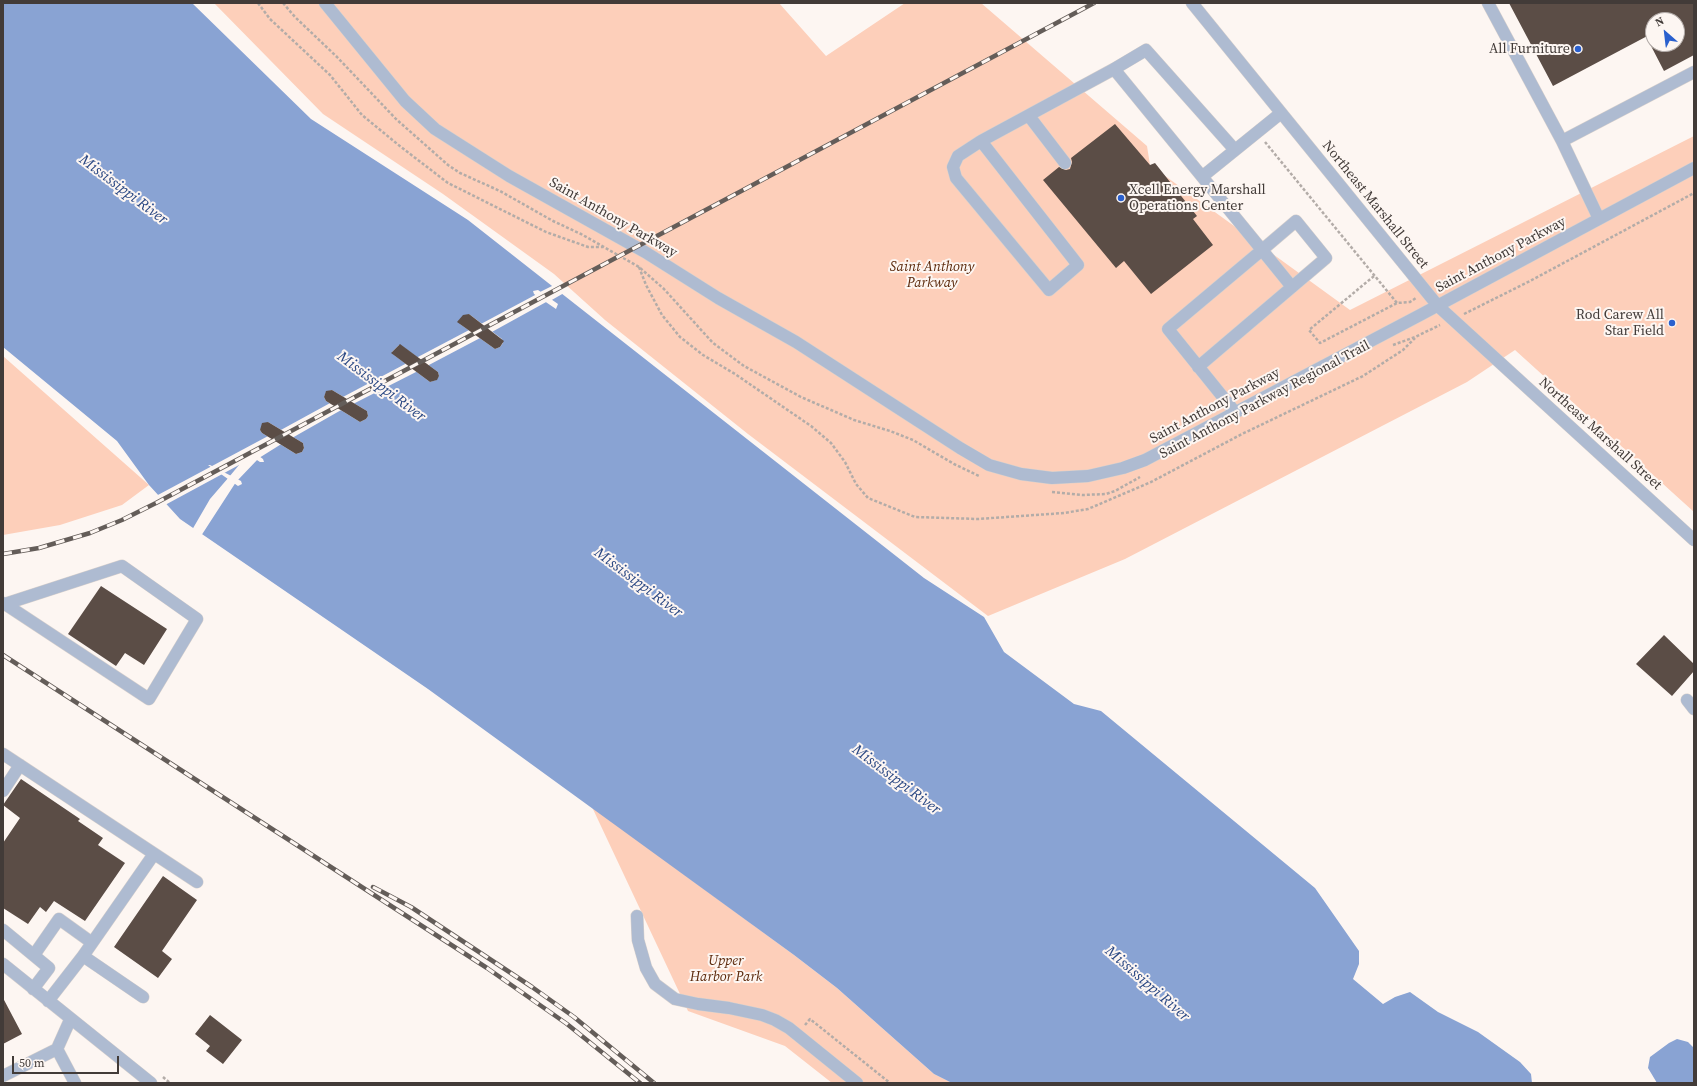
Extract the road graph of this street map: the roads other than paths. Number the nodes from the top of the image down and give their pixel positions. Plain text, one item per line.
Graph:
1 (325, 3) edge
2 (1192, 3) edge
3 (1488, 3) edge
4 (1114, 69) junction
5 (1694, 72) edge
6 (1281, 113) junction
7 (1029, 116) junction
8 (981, 141) junction
9 (1562, 141) junction
10 (1235, 150) junction
11 (1065, 163) dead end
12 (1694, 168) edge
13 (1203, 176) junction
14 (1599, 219) junction
15 (1262, 250) junction
16 (1292, 287) junction
17 (1438, 306) junction
18 (1198, 367) junction
19 (1235, 412) junction
20 (1694, 540) edge
21 (4, 604) edge
22 (3, 754) edge
23 (20, 765) junction
24 (3, 791) edge
25 (154, 854) junction
26 (197, 882) dead end
27 (637, 916) dead end
28 (3, 930) edge
29 (91, 942) junction
30 (34, 955) junction
31 (83, 956) junction
32 (3, 964) edge
33 (49, 968) junction
34 (64, 980) junction
35 (33, 989) junction
36 (143, 997) dead end
37 (48, 1001) junction
38 (70, 1020) junction
39 (57, 1049) junction
40 (3, 1076) edge
41 (76, 1083) edge
42 (151, 1083) edge
43 (857, 1083) edge

1 - 19 street, Saint Anthony Parkway
2 - 6 street, Northeast Marshall Street
3 - 9 street
4 - 7 street
4 - 10 street
4 - 13 street
5 - 9 street
6 - 10 street
6 - 17 street, Northeast Marshall Street
7 - 8 street
7 - 11 street
8 - 8 street
9 - 14 street
10 - 13 street
12 - 14 street, Saint Anthony Parkway
13 - 15 street
14 - 17 street, Saint Anthony Parkway
15 - 16 street
15 - 16 street
15 - 18 street
16 - 18 street
17 - 19 street, Saint Anthony Parkway
17 - 20 street, Northeast Marshall Street
18 - 19 street
21 - 21 street
22 - 23 street
23 - 24 street
23 - 25 street
25 - 26 street
25 - 29 street
27 - 43 street
28 - 30 street
29 - 30 street
29 - 31 street
30 - 33 street
31 - 34 street
31 - 36 street
32 - 35 street
33 - 34 street
33 - 35 street
34 - 37 street
35 - 37 street
37 - 38 street
38 - 39 street
38 - 42 street
39 - 40 street
39 - 41 street

